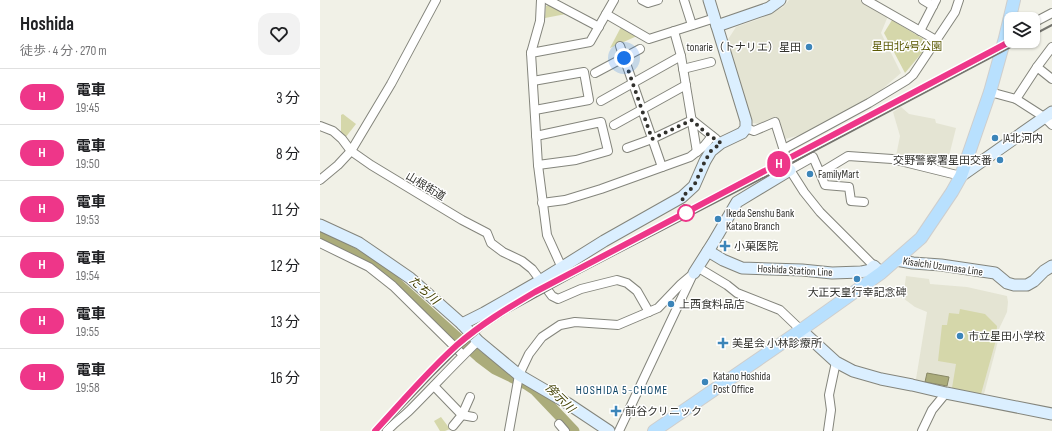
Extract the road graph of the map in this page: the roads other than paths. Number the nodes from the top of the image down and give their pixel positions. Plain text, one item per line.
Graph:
1 (436, 0) edge
2 (541, 0) edge
3 (548, 0) edge
4 (642, 0) edge
5 (658, 0) edge
6 (684, 0) edge
7 (709, 0) edge
8 (780, 0) edge
9 (866, 0) edge
10 (923, 0) edge
11 (959, 0) edge
12 (1014, 0) edge
13 (611, 1) edge
14 (935, 3) edge
15 (1012, 12) edge
16 (1052, 13) edge
17 (606, 14) junction
18 (1040, 19) edge
19 (716, 22) junction
20 (692, 25) junction
21 (599, 26) junction
22 (674, 31) junction
23 (920, 31) junction
24 (936, 40) junction
25 (620, 46) dead end
26 (1004, 48) edge
27 (1052, 48) edge
28 (640, 49) dead end
29 (531, 52) junction
30 (681, 56) junction
31 (624, 58) junction
32 (711, 62) dead end
33 (1037, 67) junction
34 (683, 69) junction
35 (595, 73) dead end
36 (1052, 79) edge
37 (533, 81) junction
38 (633, 84) junction
39 (686, 85) junction
40 (990, 92) junction
41 (1016, 99) junction
42 (601, 102) dead end
43 (642, 109) junction
44 (534, 110) junction
45 (1048, 114) edge
46 (692, 120) junction
47 (614, 125) dead end
48 (320, 126) edge
49 (1052, 126) edge
50 (746, 128) junction
51 (536, 136) junction
52 (712, 136) junction
53 (652, 139) junction
54 (721, 143) junction
55 (627, 148) dead end
56 (784, 149) junction
57 (351, 151) junction
58 (697, 152) junction
59 (538, 164) junction
60 (662, 167) junction
61 (790, 170) junction
62 (820, 173) junction
63 (961, 176) junction
64 (320, 180) edge
65 (864, 202) dead end
66 (542, 203) junction
67 (320, 225) edge
68 (320, 243) edge
69 (708, 251) junction
70 (896, 260) junction
71 (1052, 266) edge
72 (562, 268) junction
73 (696, 270) junction
74 (878, 270) junction
75 (540, 280) junction
76 (649, 312) junction
77 (462, 324) junction
78 (801, 330) junction
79 (477, 342) junction
80 (465, 353) junction
81 (836, 362) junction
82 (518, 379) junction
83 (434, 386) junction
84 (946, 394) junction
85 (470, 397) dead end
86 (1052, 414) edge
87 (462, 415) junction
88 (473, 417) dead end
89 (559, 424) dead end
90 (453, 426) dead end
91 (387, 431) edge
92 (509, 431) edge
93 (565, 431) edge
94 (609, 431) edge
95 (620, 431) edge
96 (654, 431) edge
97 (828, 431) edge
98 (922, 431) edge

1 - 57 street
2 - 29 street
3 - 21 street
4 - 5 street
6 - 20 street
7 - 19 street
8 - 19 street
9 - 23 street
10 - 14 street
11 - 24 street
12 - 15 main road
13 - 17 street
14 - 23 street
16 - 18 street
17 - 21 street
17 - 22 street
19 - 20 street
19 - 50 street
20 - 22 street
21 - 29 street
22 - 30 street
23 - 24 street
24 - 56 street
25 - 31 street
26 - 40 main road
27 - 33 street
28 - 31 street
29 - 37 street
30 - 34 street
30 - 38 street
31 - 35 street
31 - 38 street
32 - 34 street
33 - 36 street
33 - 41 street
34 - 39 street
37 - 44 street
37 - 44 street
38 - 42 street
38 - 43 street
39 - 43 street
39 - 46 street
40 - 41 street
40 - 63 main road
41 - 45 street
43 - 47 street
43 - 53 street
44 - 51 street
45 - 49 street
45 - 63 street
46 - 52 street
46 - 53 street
46 - 58 street
48 - 57 street, 山根街道
50 - 54 street
50 - 56 street
51 - 59 street
51 - 59 street
52 - 54 street
52 - 58 street
53 - 55 street
53 - 60 street
54 - 72 street
56 - 61 street
57 - 64 street
57 - 75 street, 山根街道
58 - 60 street
59 - 66 street
60 - 66 street
61 - 62 street
61 - 69 street
61 - 74 street
62 - 63 street
62 - 65 street
63 - 70 main road
66 - 72 street
67 - 77 street
68 - 80 street
69 - 73 street
69 - 74 street, Hoshida Station Line
70 - 71 street, Kisaichi Uzumasa Line
70 - 74 main road
72 - 75 street
73 - 76 street
73 - 78 street
73 - 95 street
74 - 78 main road
75 - 76 street, 山根街道
75 - 77 street
76 - 82 street
77 - 79 street
78 - 81 street
78 - 96 main road
79 - 80 street
79 - 82 street
80 - 83 street
81 - 84 street
81 - 97 street
82 - 92 street
82 - 94 street
83 - 87 street
83 - 91 street
84 - 86 street
84 - 98 street
85 - 87 street
87 - 88 street
87 - 90 street
89 - 93 street

